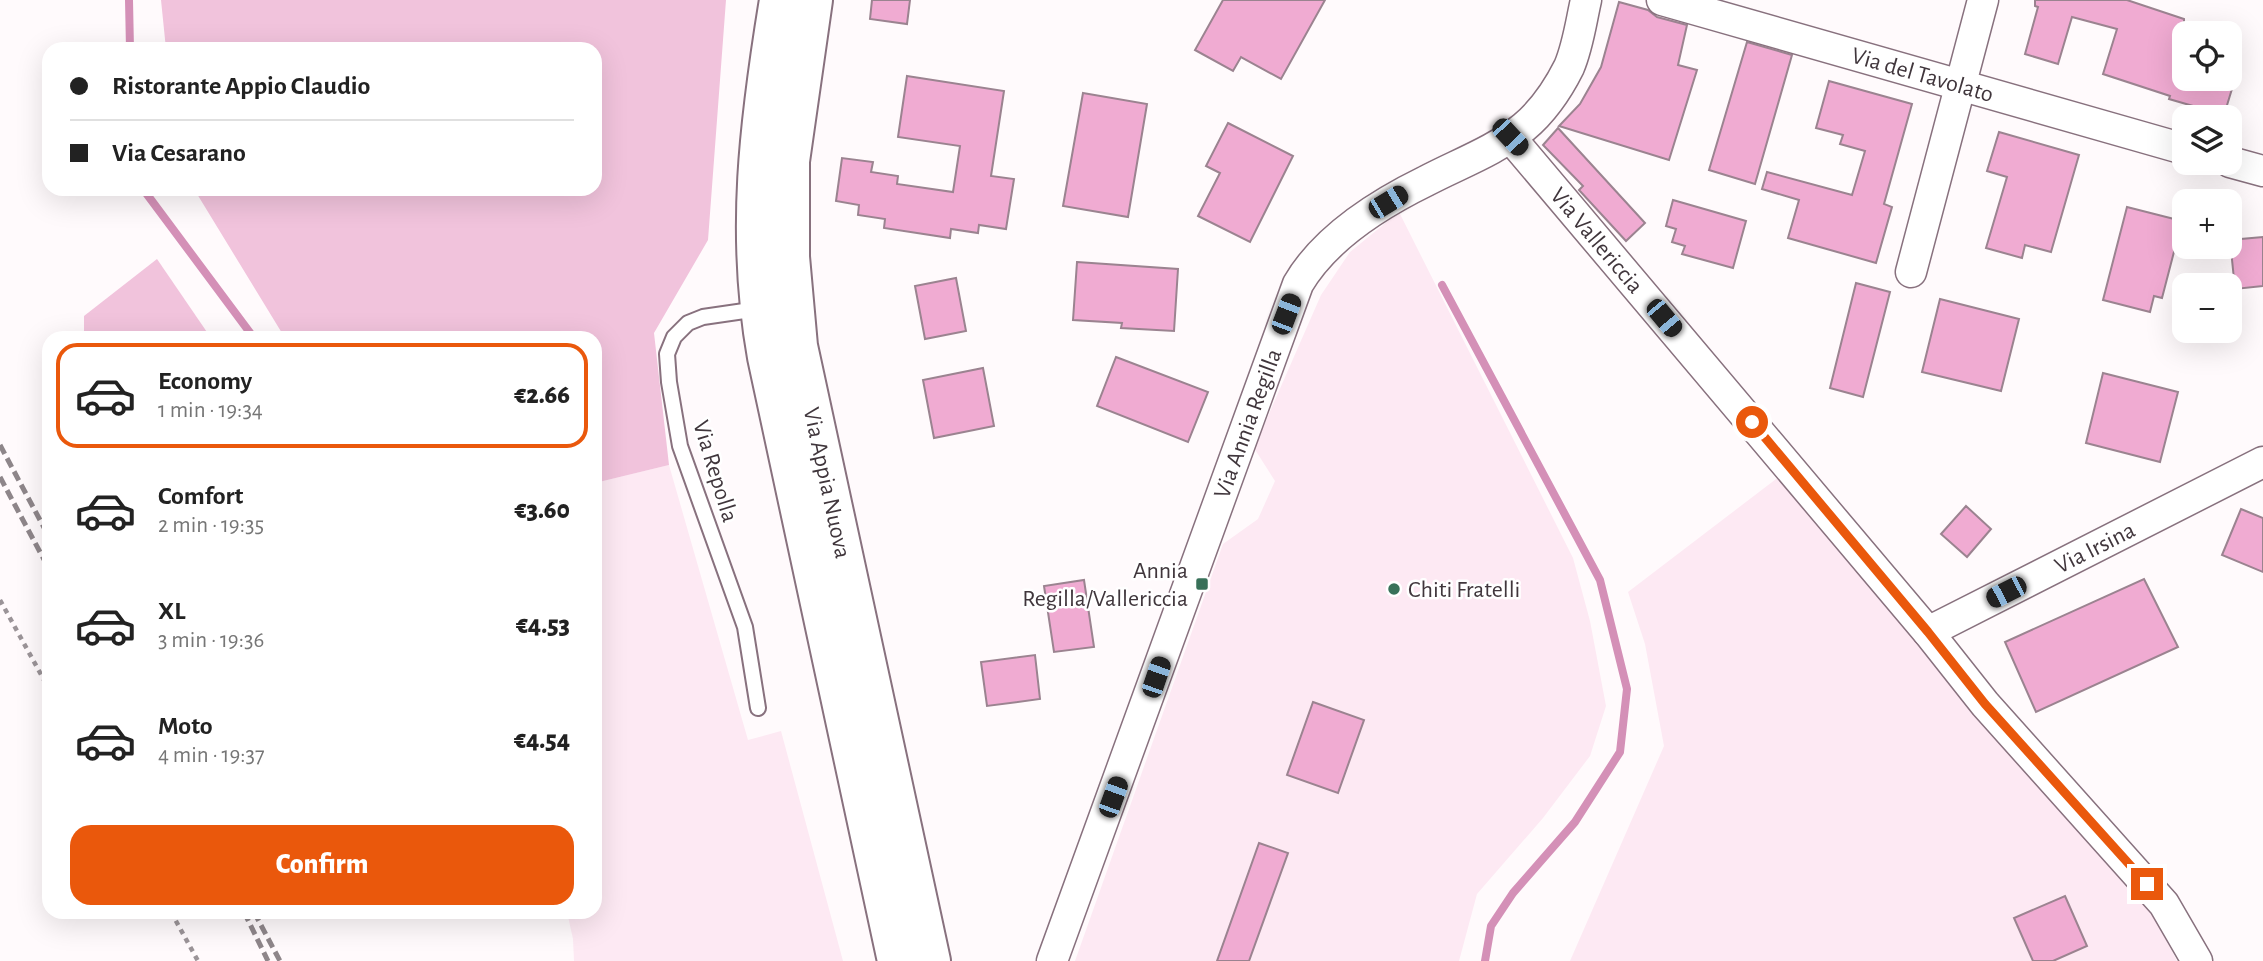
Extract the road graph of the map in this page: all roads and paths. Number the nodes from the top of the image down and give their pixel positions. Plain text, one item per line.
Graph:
1 (779, 0) edge
2 (813, 0) edge
3 (1586, 0) edge
4 (1662, 0) edge
5 (1983, 0) edge
6 (1961, 86) junction
7 (1510, 137) junction
8 (2172, 146) edge
9 (2242, 165) edge
10 (2263, 171) edge
11 (1911, 272) dead end
12 (760, 309) junction
13 (2263, 462) edge
14 (0, 600) edge
15 (1928, 632) junction
16 (42, 676) edge
17 (758, 708) dead end
18 (175, 919) edge
19 (894, 956) edge
20 (198, 961) edge
21 (931, 961) edge
22 (1052, 961) edge
23 (2197, 961) edge

1 - 12 main road, Via Appia Nuova
2 - 21 main road, Via Appia Nuova
3 - 7 street, Via Annia Regilla
4 - 6 street, Via del Tavolato
5 - 6 street
6 - 8 street, Via del Tavolato
6 - 11 street
7 - 15 street, Via Vallericcia
7 - 22 street, Via Annia Regilla
9 - 10 street
12 - 17 lane, Via Repolla
12 - 19 main road, Via Appia Nuova
13 - 15 street, Via Irsina
14 - 16 path
15 - 23 street, Via Vallericcia
18 - 20 path

